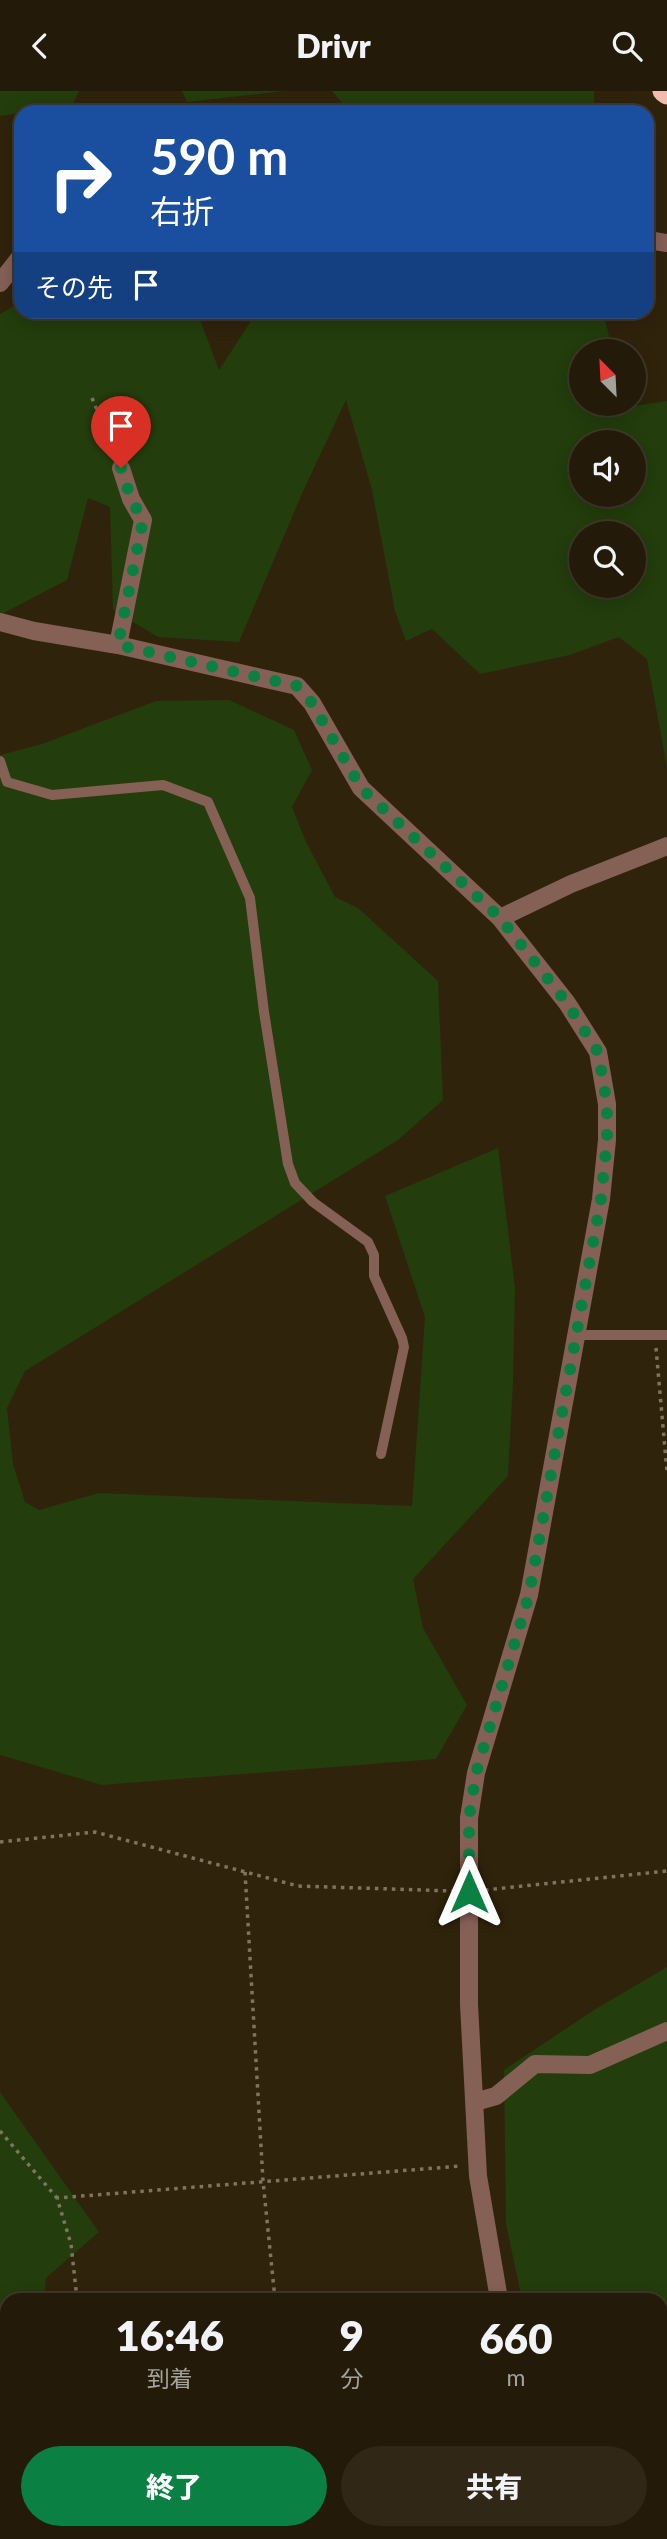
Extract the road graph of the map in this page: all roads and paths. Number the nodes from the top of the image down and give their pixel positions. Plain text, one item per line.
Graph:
1 (14, 266) edge
2 (0, 283) edge
3 (92, 398) dead end
4 (121, 468) joint
5 (0, 622) edge
6 (118, 645) junction
7 (0, 761) edge
8 (667, 846) edge
9 (500, 918) junction
10 (576, 1335) junction
11 (655, 1335) junction
12 (667, 1335) edge
13 (381, 1454) dead end
14 (667, 1472) edge
15 (0, 1842) edge
16 (667, 1871) edge
17 (245, 1872) junction
18 (469, 1892) junction
19 (667, 2031) edge
20 (475, 2102) junction
21 (0, 2131) edge
22 (478, 2165) junction
23 (263, 2181) junction
24 (57, 2198) junction
25 (76, 2293) edge
26 (274, 2293) edge
27 (498, 2293) edge

1 - 2 street
3 - 4 path
4 - 6 street
5 - 6 street
6 - 9 street
7 - 13 lane
8 - 9 street
9 - 10 street
10 - 11 lane
10 - 18 street
11 - 12 lane
11 - 14 path
15 - 17 path
16 - 18 path
17 - 18 path
17 - 23 path
18 - 20 street
19 - 20 street
20 - 22 street
21 - 24 path
22 - 23 path
22 - 27 street
23 - 24 path
23 - 26 path
24 - 25 path

